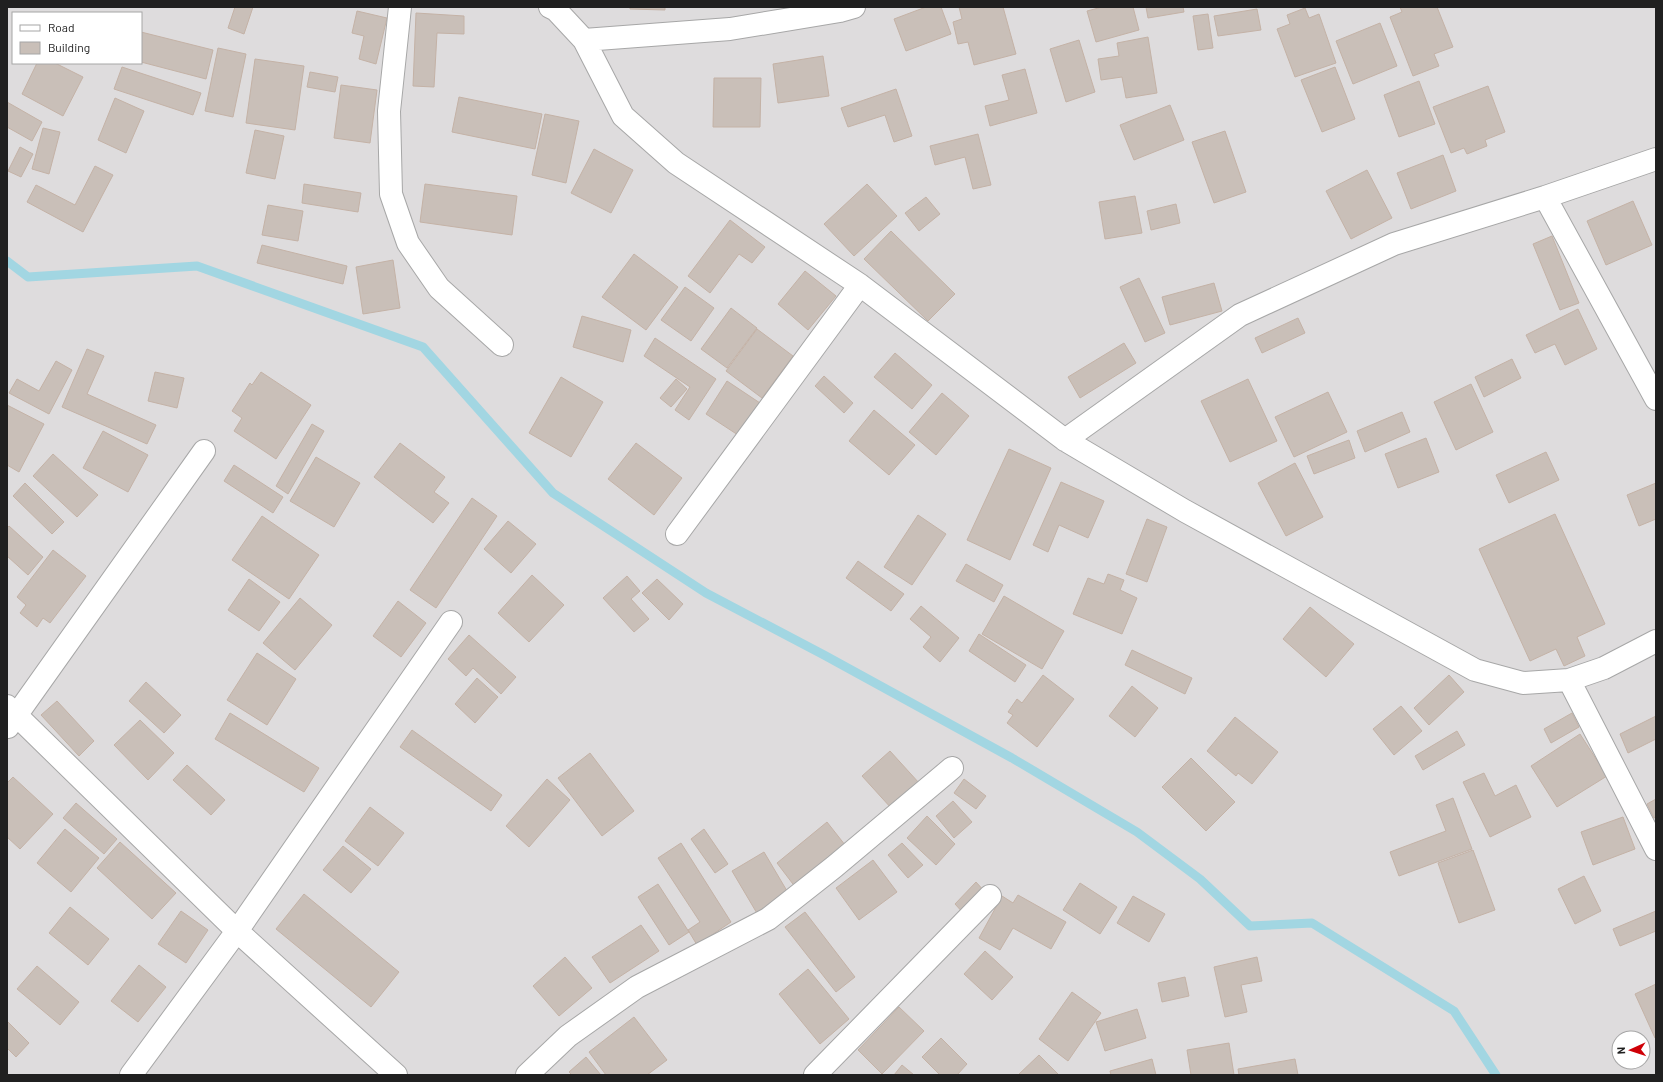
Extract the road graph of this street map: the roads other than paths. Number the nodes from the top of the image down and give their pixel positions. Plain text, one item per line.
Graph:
1 (400, 7) edge
2 (554, 8) edge
3 (845, 8) edge
4 (584, 40) junction
5 (1656, 159) edge
6 (1545, 197) junction
7 (860, 285) junction
8 (502, 345) dead end
9 (1656, 399) edge
10 (1065, 440) junction
11 (204, 451) dead end
12 (677, 534) dead end
13 (451, 622) dead end
14 (1656, 641) edge
15 (1570, 680) junction
16 (10, 716) edge
17 (952, 768) dead end
18 (1656, 849) edge
19 (990, 896) dead end
20 (237, 931) junction
21 (131, 1075) edge
22 (396, 1075) edge
23 (527, 1075) edge
24 (815, 1075) edge

1 - 8 street
2 - 4 street
3 - 4 street
4 - 7 street
5 - 6 street
6 - 9 street
6 - 10 street
7 - 10 street
7 - 12 street
10 - 15 street
11 - 16 street
13 - 20 street
14 - 15 street
15 - 18 street
16 - 20 street
17 - 23 street
19 - 24 street
20 - 21 street
20 - 22 street

